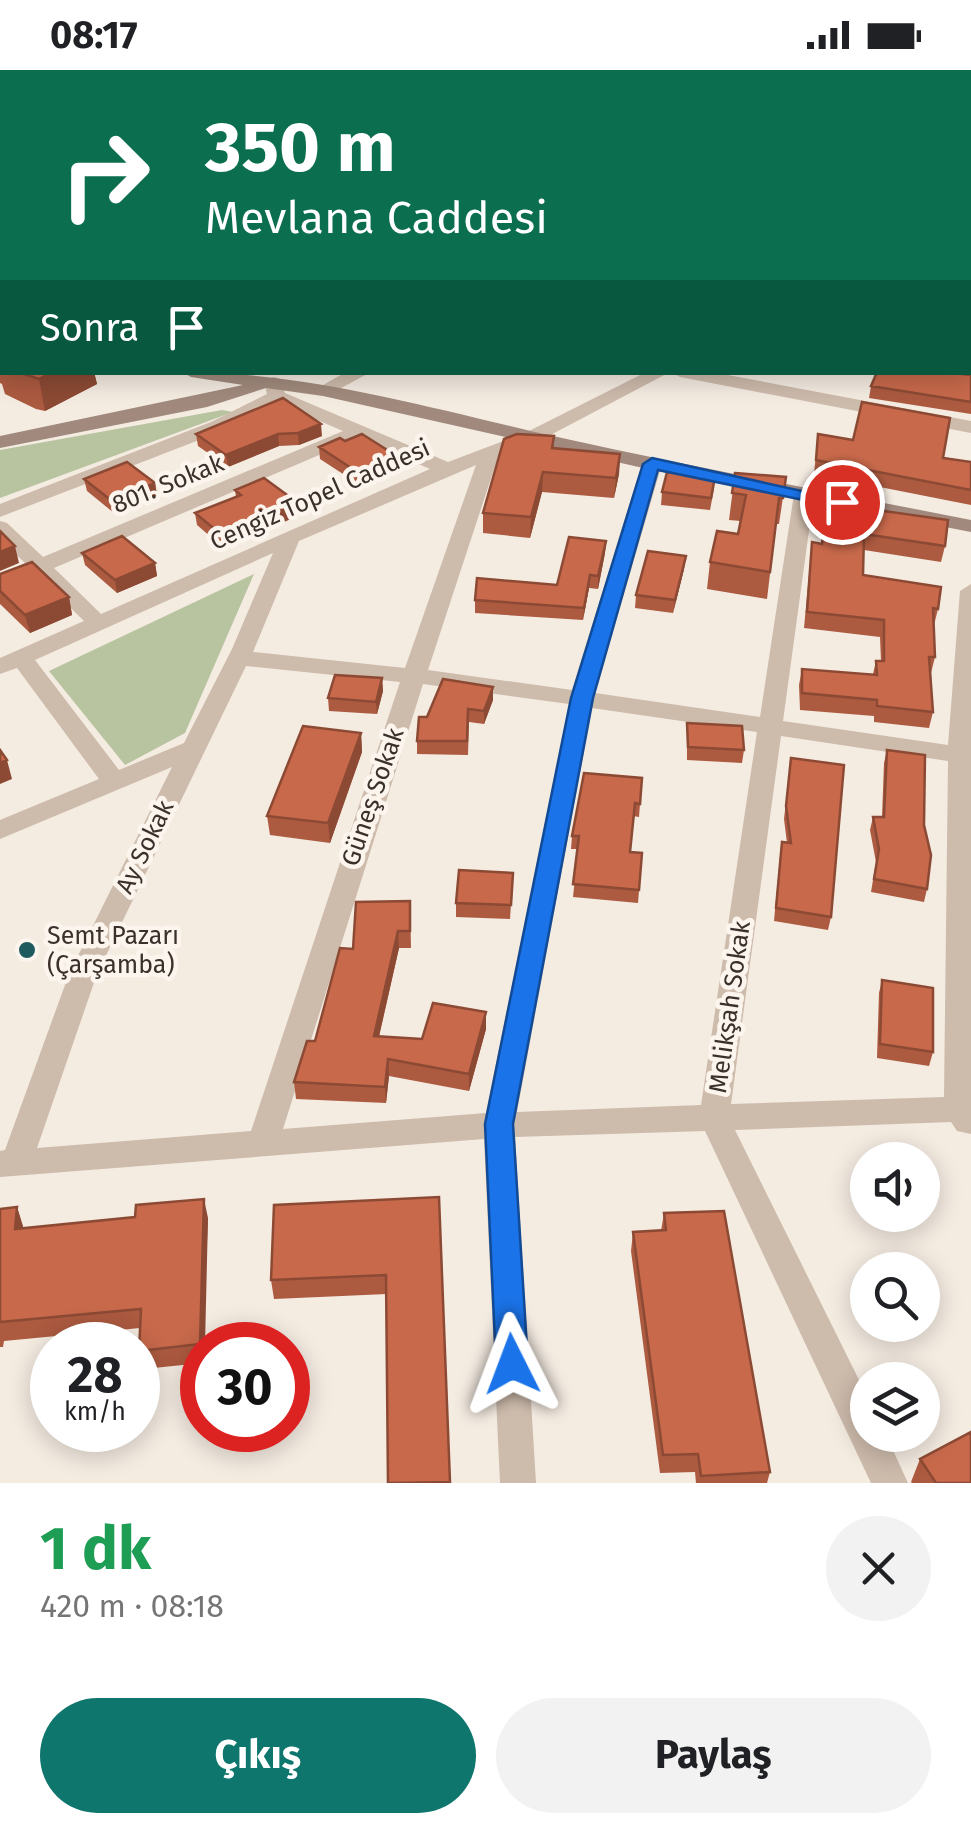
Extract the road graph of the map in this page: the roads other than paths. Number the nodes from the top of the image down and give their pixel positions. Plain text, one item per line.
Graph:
1 (206, 375) edge
2 (257, 375) edge
3 (356, 375) edge
4 (655, 375) edge
5 (696, 375) edge
6 (275, 389) junction
7 (324, 390) junction
8 (0, 426) edge
9 (971, 427) edge
10 (354, 433) junction
11 (534, 436) junction
12 (0, 442) edge
13 (490, 452) junction
14 (652, 464) junction
15 (448, 469) junction
16 (804, 494) junction
17 (0, 511) edge
18 (971, 526) edge
19 (0, 527) edge
20 (290, 537) junction
21 (40, 566) junction
22 (0, 583) edge
23 (971, 590) edge
24 (98, 623) junction
25 (238, 658) junction
26 (11, 662) edge
27 (415, 676) junction
28 (582, 698) junction
29 (770, 725) junction
30 (193, 750) junction
31 (966, 756) edge
32 (115, 782) junction
33 (0, 830) edge
34 (967, 1115) edge
35 (714, 1118) junction
36 (499, 1124) junction
37 (263, 1144) junction
38 (8, 1164) edge
39 (518, 1483) edge
40 (890, 1483) edge

1 - 6 street
2 - 6 street
3 - 7 street
4 - 11 street, Cengiz Topel Caddesi
5 - 9 street
6 - 7 street
6 - 8 street
6 - 10 street
6 - 12 street
6 - 17 street
7 - 11 street
10 - 15 street
10 - 21 street, 801. Sokak
11 - 13 street, Cengiz Topel Caddesi
11 - 14 street
13 - 15 street, Cengiz Topel Caddesi
13 - 27 street, Güneş Sokak
14 - 16 street
14 - 28 street
15 - 20 street, Cengiz Topel Caddesi
16 - 18 street
16 - 29 street, Melikşah Sokak
19 - 21 street
20 - 24 street, Cengiz Topel Caddesi
20 - 25 street, Ay Sokak
21 - 22 street, 801. Sokak
21 - 24 street
23 - 31 street
24 - 26 street, Cengiz Topel Caddesi
25 - 27 street
25 - 30 street, Ay Sokak
26 - 32 street
27 - 28 street
27 - 37 street, Güneş Sokak
28 - 29 street
28 - 36 street
29 - 31 street
29 - 35 street, Melikşah Sokak
30 - 32 street
30 - 38 street, Ay Sokak
31 - 34 street
32 - 33 street
34 - 35 street
35 - 36 street
35 - 40 street, Melikşah Sokak
36 - 37 street
36 - 39 street
37 - 38 street

